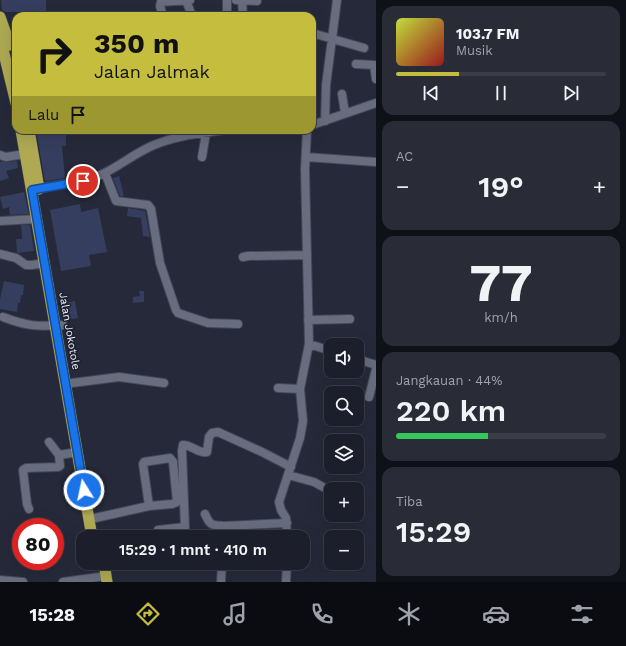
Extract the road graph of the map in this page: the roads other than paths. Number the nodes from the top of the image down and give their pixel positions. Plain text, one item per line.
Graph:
1 (186, 0) edge
2 (190, 0) edge
3 (227, 0) edge
4 (236, 0) edge
5 (242, 0) edge
6 (337, 0) edge
7 (256, 1) dead end
8 (161, 12) edge
9 (190, 12) edge
10 (227, 12) edge
11 (243, 12) edge
12 (0, 17) edge
13 (316, 34) edge
14 (0, 37) edge
15 (332, 38) junction
16 (364, 48) dead end
17 (12, 55) edge
18 (356, 64) dead end
19 (376, 79) edge
20 (12, 86) edge
21 (342, 94) dead end
22 (376, 103) edge
23 (345, 113) junction
24 (325, 121) junction
25 (316, 124) edge
26 (22, 134) edge
27 (30, 134) edge
28 (180, 134) edge
29 (206, 134) edge
30 (306, 134) edge
31 (0, 154) edge
32 (25, 154) junction
33 (202, 156) dead end
34 (306, 157) junction
35 (376, 162) edge
36 (105, 173) junction
37 (36, 189) junction
38 (37, 219) junction
39 (0, 221) edge
40 (0, 254) edge
41 (307, 255) junction
42 (243, 257) dead end
43 (45, 263) junction
44 (52, 286) junction
45 (3, 317) dead end
46 (350, 319) dead end
47 (308, 320) junction
48 (238, 324) dead end
49 (59, 325) junction
50 (309, 344) junction
51 (324, 349) edge
52 (364, 362) edge
53 (376, 366) edge
54 (376, 369) edge
55 (72, 383) junction
56 (164, 383) dead end
57 (278, 388) dead end
58 (300, 390) junction
59 (369, 397) dead end
60 (50, 442) dead end
61 (78, 452) junction
62 (59, 455) junction
63 (290, 471) junction
64 (323, 487) dead end
65 (149, 506) junction
66 (29, 509) dead end
67 (204, 514) dead end
68 (96, 518) junction
69 (283, 524) junction
70 (224, 526) junction
71 (91, 530) edge
72 (98, 530) edge
73 (158, 530) dead end
74 (224, 530) edge
75 (285, 530) edge
76 (98, 570) edge
77 (103, 570) edge
78 (222, 570) edge
79 (287, 570) edge
80 (0, 580) edge
81 (102, 580) edge
82 (23, 582) edge
83 (63, 582) edge
84 (221, 582) edge
85 (286, 582) edge

1 - 2 street
1 - 8 street
1 - 9 street
3 - 10 street
4 - 5 street
5 - 7 street
5 - 11 street
6 - 15 street
12 - 17 highway
13 - 15 street
14 - 20 highway
15 - 16 street
15 - 24 street
18 - 19 street
21 - 23 street
22 - 23 street
23 - 24 street
24 - 25 street
26 - 32 highway, Jalan Jokotole
27 - 37 highway, Jalan Jokotole
28 - 36 street
29 - 33 street
30 - 34 street
31 - 32 street
32 - 37 highway, Jalan Jokotole
34 - 35 street
34 - 41 street
36 - 37 street
36 - 48 street
37 - 38 highway, Jalan Jokotole
37 - 44 highway, Jalan Jokotole
38 - 39 street
38 - 43 highway, Jalan Jokotole
40 - 43 street
41 - 42 street
41 - 47 street
43 - 44 highway, Jalan Jokotole
44 - 49 highway, Jalan Jokotole
45 - 49 street
46 - 47 street
47 - 50 street
49 - 55 highway, Jalan Jokotole
49 - 61 highway, Jalan Jokotole
50 - 51 street
50 - 58 street
52 - 53 street
54 - 59 street
55 - 56 street
55 - 68 highway, Jalan Jokotole
57 - 58 street
58 - 63 street
60 - 62 street
61 - 62 street
61 - 71 highway, Jalan Jokotole
62 - 66 street
63 - 64 street
63 - 69 street
63 - 73 street
65 - 65 street
65 - 68 street
67 - 70 street
68 - 72 highway, Jalan Jokotole
69 - 70 street
69 - 75 street
70 - 74 street
76 - 81 highway
77 - 81 highway
78 - 84 street
79 - 85 street
80 - 82 street
81 - 83 street

